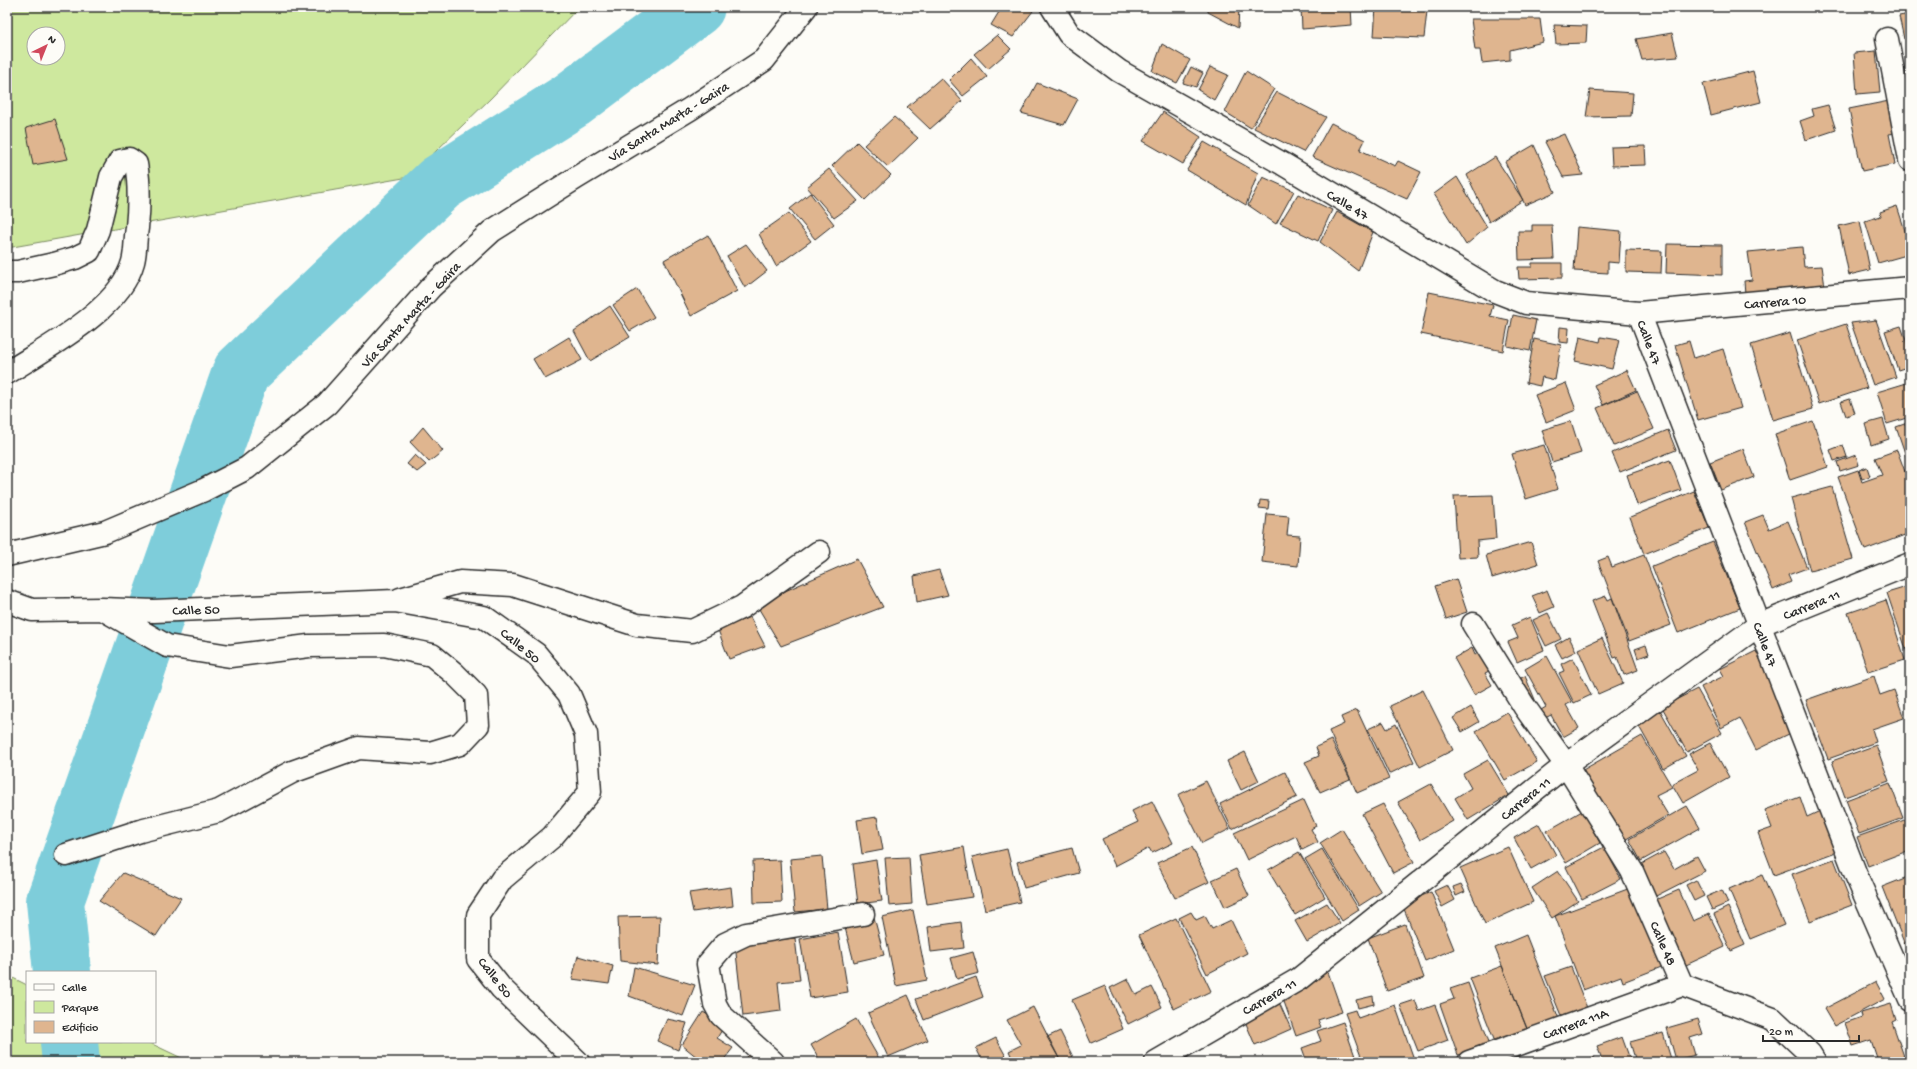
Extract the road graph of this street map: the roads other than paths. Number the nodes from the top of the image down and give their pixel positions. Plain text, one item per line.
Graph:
1 (806, 7) edge
2 (1052, 7) edge
3 (1887, 39) dead end
4 (1910, 160) edge
5 (7, 272) edge
6 (1910, 288) edge
7 (1639, 313) junction
8 (7, 373) edge
9 (819, 552) dead end
10 (7, 555) edge
11 (1910, 564) edge
12 (7, 601) edge
13 (395, 601) junction
14 (102, 609) junction
15 (1473, 624) dead end
16 (1759, 625) junction
17 (1566, 765) junction
18 (66, 855) dead end
19 (863, 914) dead end
20 (1682, 985) junction
21 (1910, 999) edge
22 (578, 1062) edge
23 (773, 1062) edge
24 (1156, 1062) edge
25 (1469, 1062) edge
26 (1815, 1062) edge

1 - 10 street, Vía Santa Marta - Gaira
2 - 7 street, Calle 47
3 - 4 street
5 - 8 street
6 - 7 street, Carrera 10
7 - 16 street, Calle 47
9 - 13 street
11 - 16 street, Carrera 11
12 - 14 street, Calle 50
13 - 14 street, Calle 50
13 - 22 street, Calle 50
14 - 18 street
15 - 17 street, Calle 48
16 - 17 street, Carrera 11
16 - 21 street, Calle 47
17 - 20 street, Calle 48
17 - 24 street, Carrera 11
19 - 23 street
20 - 25 street, Carrera 11A
20 - 26 street

